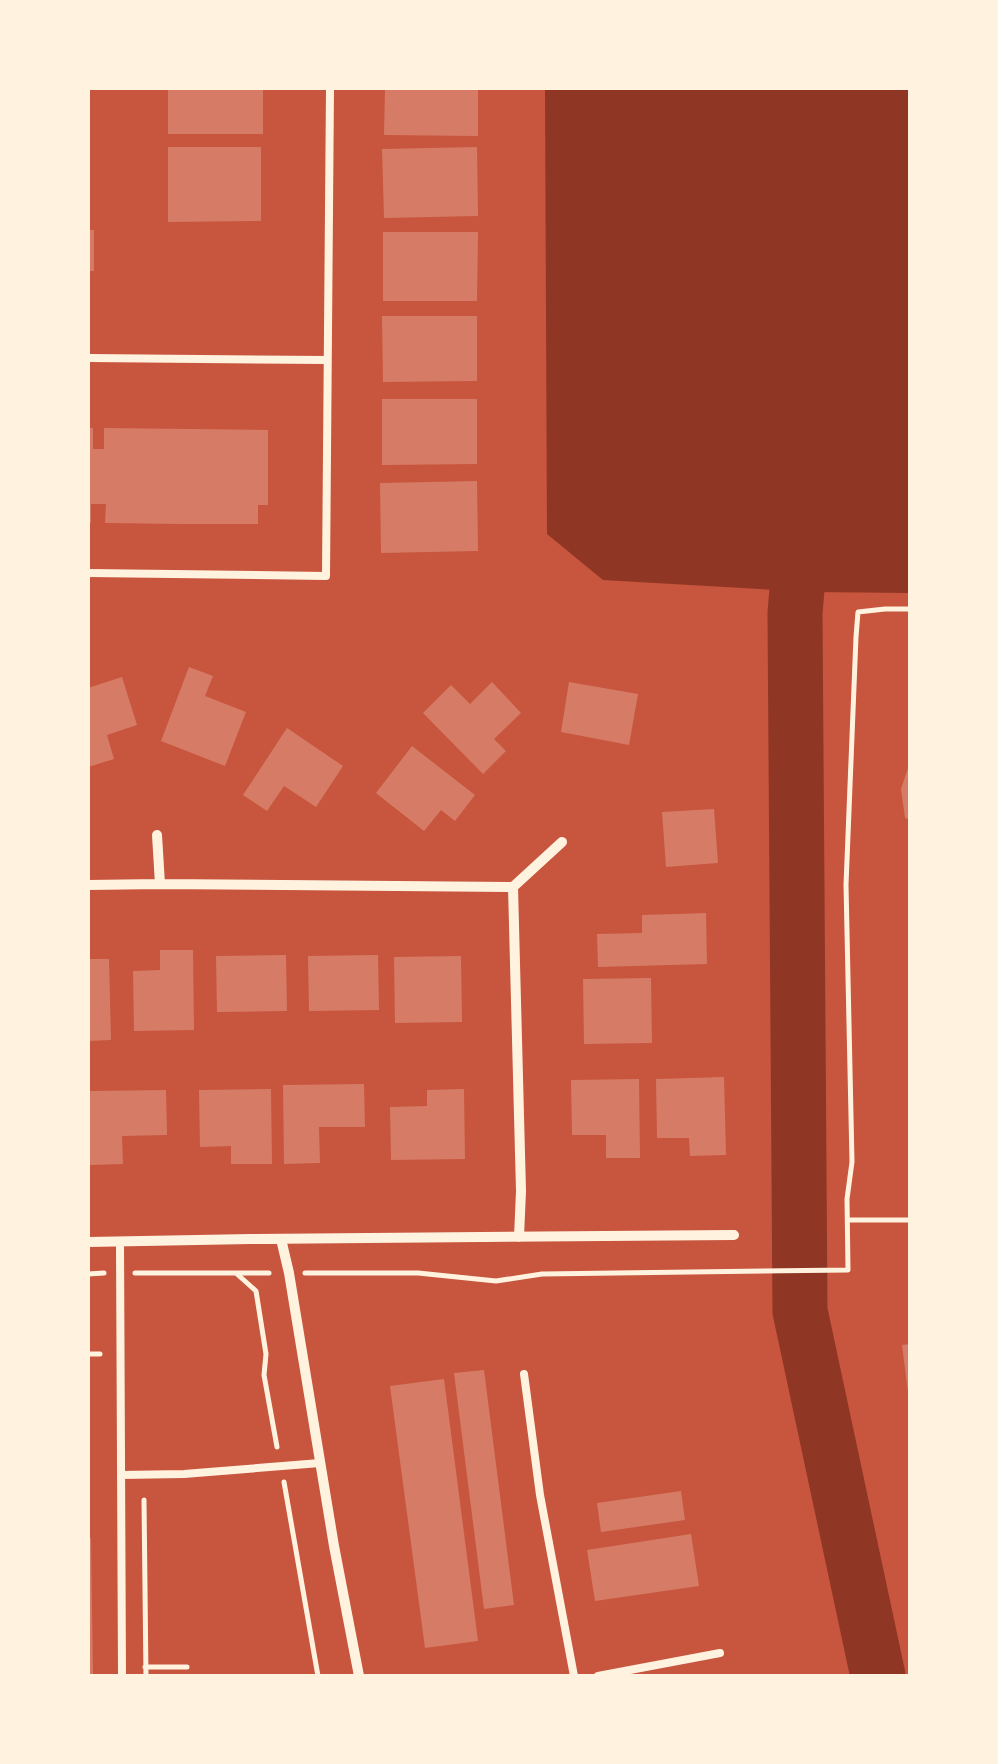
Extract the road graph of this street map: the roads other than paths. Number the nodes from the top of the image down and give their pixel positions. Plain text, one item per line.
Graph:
1 (330, 88) edge
2 (88, 358) edge
3 (327, 360) junction
4 (88, 574) edge
5 (157, 835) dead end
6 (562, 842) dead end
7 (160, 884) junction
8 (88, 885) edge
9 (513, 887) junction
10 (734, 1235) dead end
11 (519, 1238) junction
12 (282, 1239) junction
13 (88, 1242) edge
14 (120, 1242) junction
15 (524, 1374) dead end
16 (320, 1463) junction
17 (121, 1474) junction
18 (720, 1653) dead end
19 (122, 1676) edge
20 (358, 1676) edge
21 (574, 1676) edge
22 (598, 1676) edge

1 - 3 lane
2 - 3 lane
3 - 4 lane
5 - 7 street
6 - 9 street
7 - 8 street
7 - 9 street
9 - 11 street
10 - 11 street
11 - 12 street
12 - 14 street
12 - 16 street
13 - 14 street
14 - 17 lane
15 - 21 lane
16 - 17 lane
16 - 20 street
17 - 19 lane
18 - 22 lane

